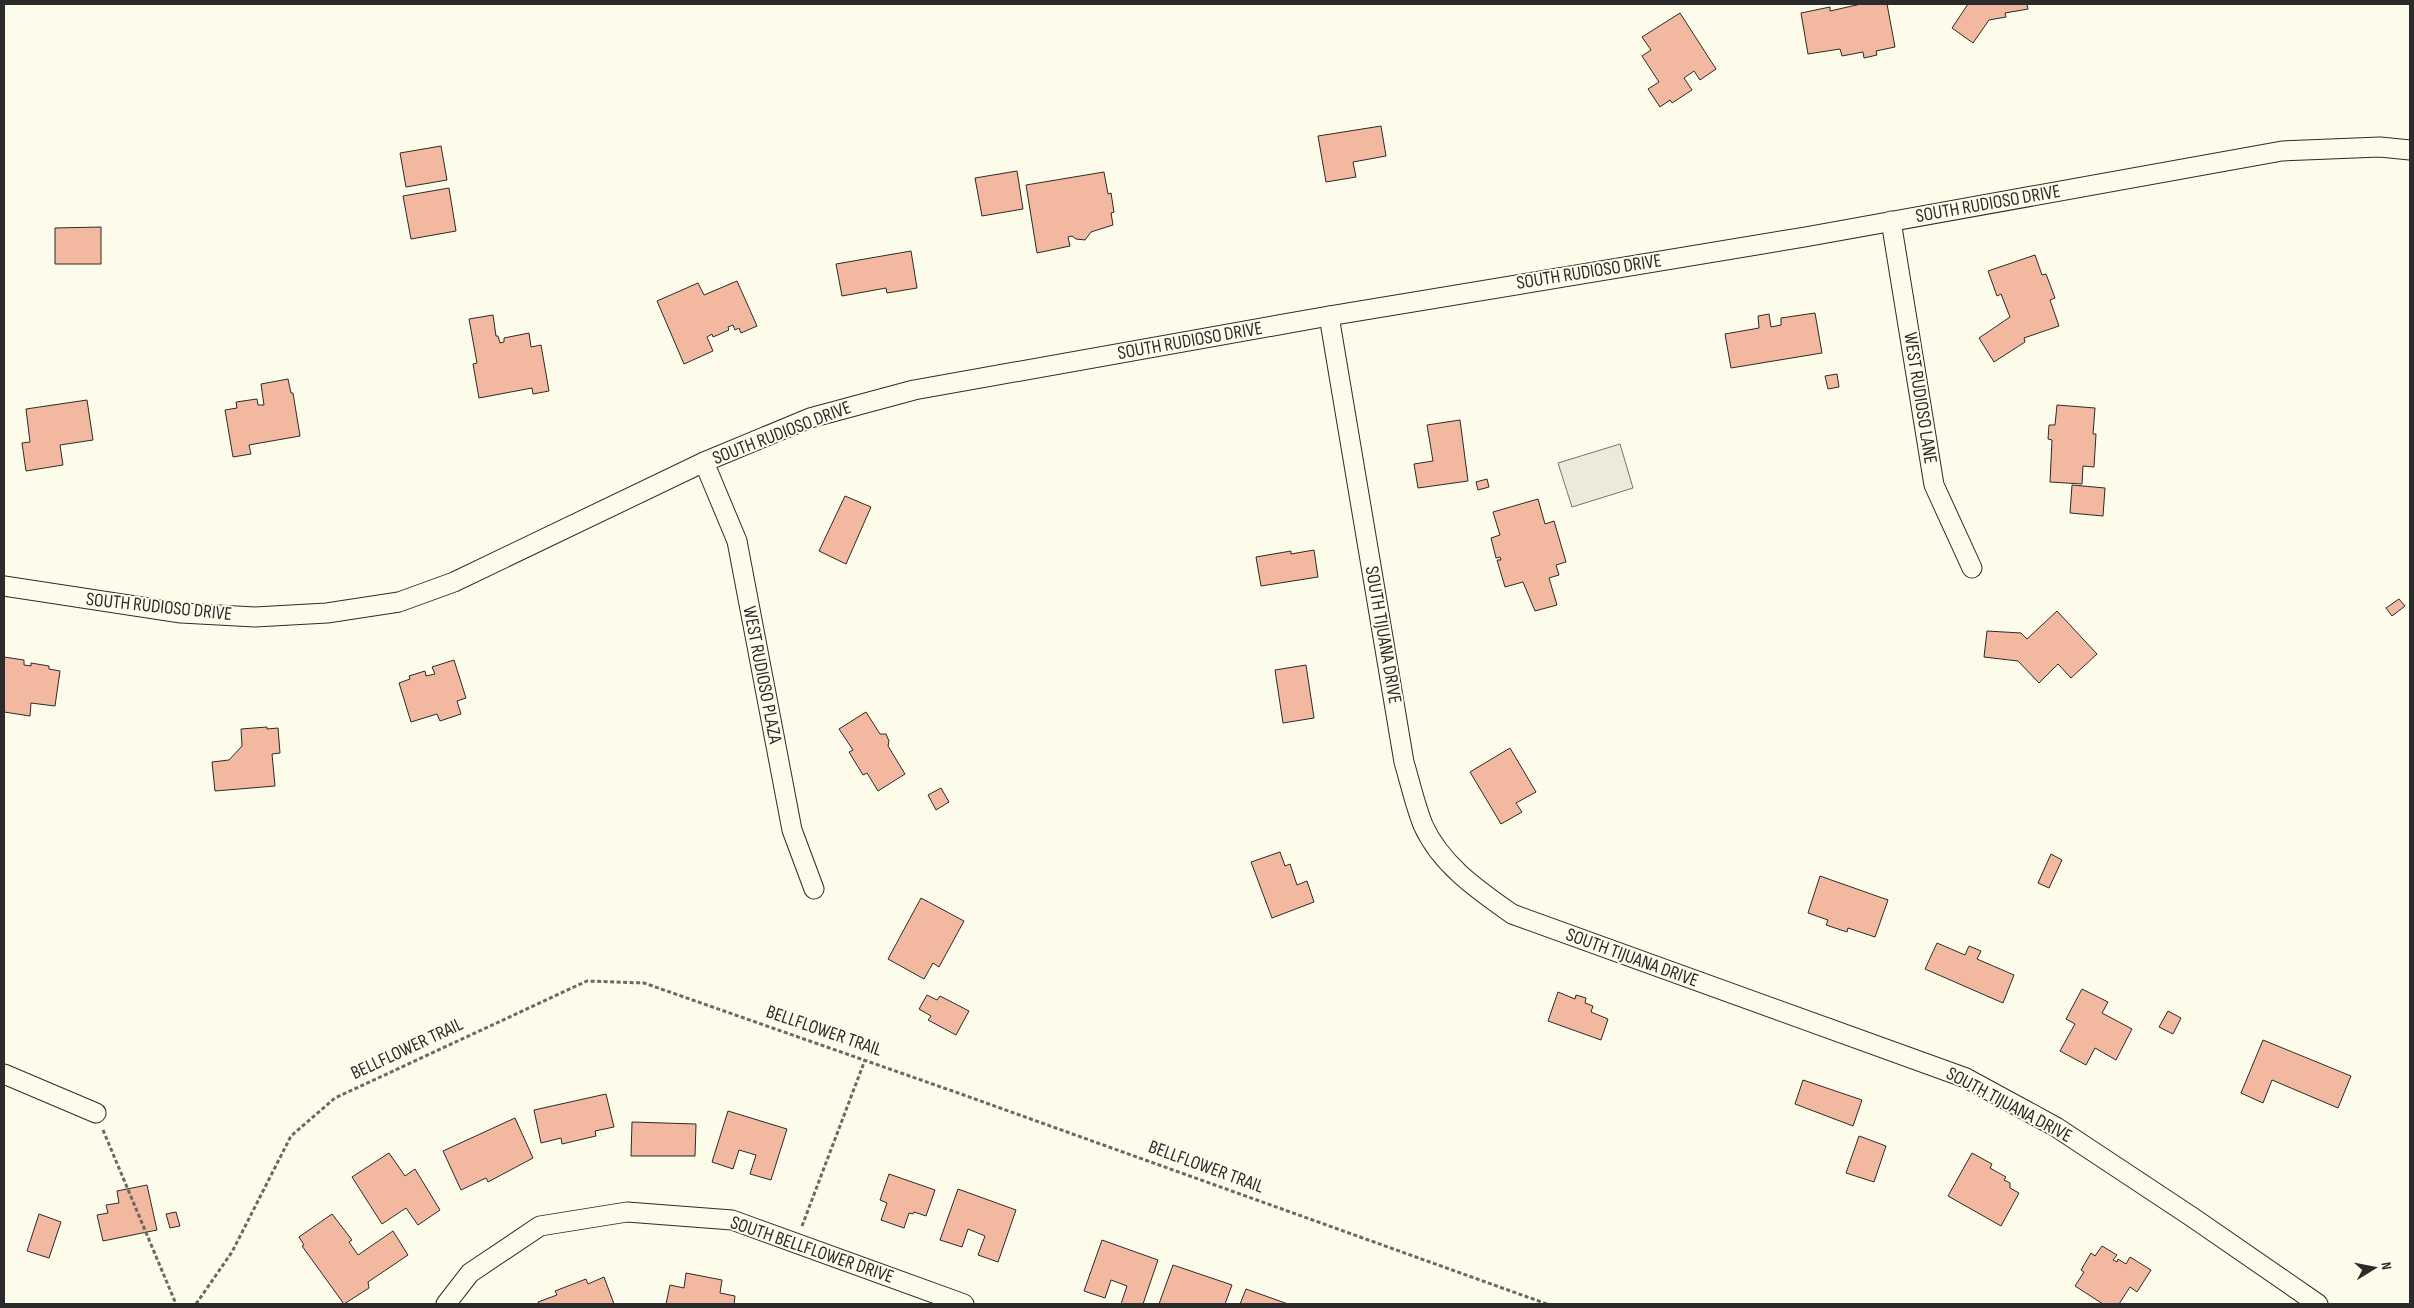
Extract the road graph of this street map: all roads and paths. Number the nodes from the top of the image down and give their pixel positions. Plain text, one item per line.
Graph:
1 (2410, 150) edge
2 (1891, 221) junction
3 (1328, 316) junction
4 (704, 462) junction
5 (1972, 568) dead end
6 (4, 586) edge
7 (814, 889) dead end
8 (865, 1060) junction
9 (4, 1074) edge
10 (96, 1113) joint
11 (795, 1243) junction
12 (176, 1304) edge
13 (196, 1304) edge
14 (446, 1304) edge
15 (964, 1304) edge
16 (1547, 1304) edge
17 (2318, 1304) edge

1 - 2 street, SOUTH RUDIOSO DRIVE
2 - 3 street, SOUTH RUDIOSO DRIVE
2 - 5 street, WEST RUDIOSO LANE
3 - 4 street, SOUTH RUDIOSO DRIVE
3 - 17 street, SOUTH TIJUANA DRIVE
4 - 6 street, SOUTH RUDIOSO DRIVE
4 - 7 street, WEST RUDIOSO PLAZA
8 - 11 path
8 - 13 path, BELLFLOWER TRAIL
8 - 16 path, BELLFLOWER TRAIL
9 - 10 street
10 - 12 path
11 - 14 street, SOUTH BELLFLOWER DRIVE
11 - 15 street, SOUTH BELLFLOWER DRIVE

